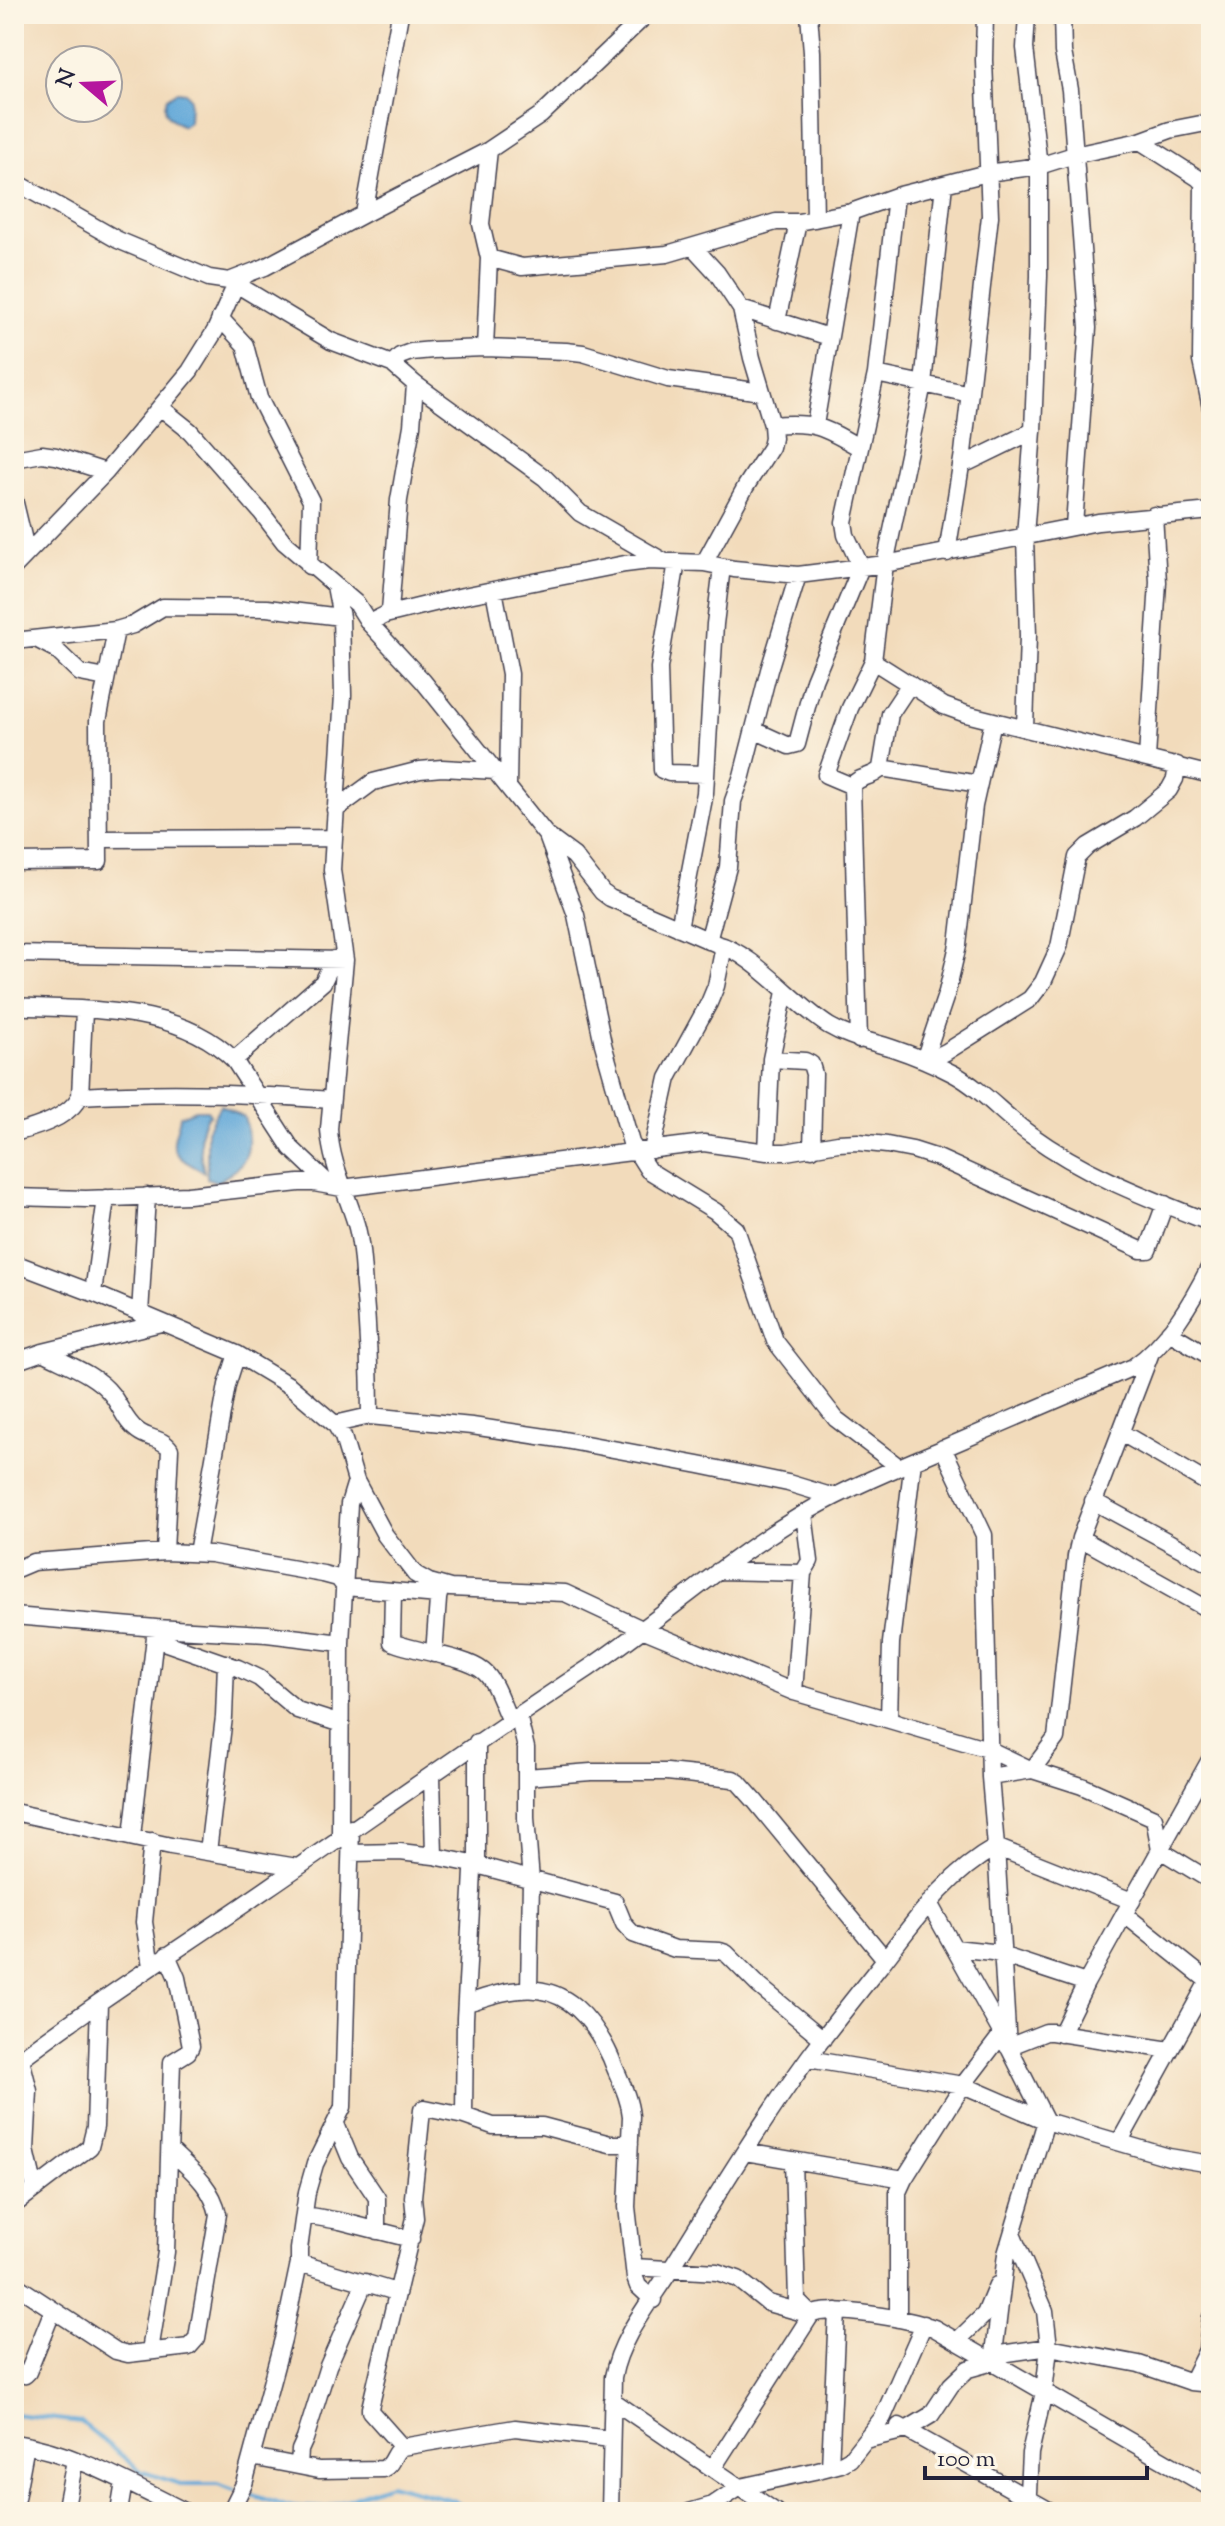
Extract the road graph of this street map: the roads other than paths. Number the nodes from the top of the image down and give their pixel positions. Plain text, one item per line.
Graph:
1 (400, 14) edge
2 (647, 14) edge
3 (809, 14) edge
4 (985, 14) edge
5 (1027, 14) edge
6 (1062, 14) edge
7 (1211, 122) edge
8 (1140, 141) junction
9 (489, 150) junction
10 (1074, 155) junction
11 (1039, 166) junction
12 (987, 173) junction
13 (944, 184) junction
14 (17, 185) edge
15 (896, 196) junction
16 (851, 212) junction
17 (364, 214) junction
18 (806, 221) junction
19 (694, 248) junction
20 (489, 258) junction
21 (241, 280) junction
22 (741, 309) junction
23 (220, 318) junction
24 (777, 321) junction
25 (829, 337) junction
26 (485, 348) junction
27 (392, 364) junction
28 (876, 374) junction
29 (415, 384) junction
30 (923, 384) junction
31 (762, 392) junction
32 (970, 394) junction
33 (160, 407) junction
34 (1211, 408) edge
35 (772, 425) junction
36 (815, 425) junction
37 (1033, 431) junction
38 (860, 448) junction
39 (963, 453) junction
40 (14, 459) edge
41 (106, 472) junction
42 (15, 506) edge
43 (1211, 511) edge
44 (1154, 515) junction
45 (1074, 526) junction
46 (1025, 536) junction
47 (27, 553) junction
48 (947, 553) junction
49 (671, 562) junction
50 (704, 563) junction
51 (885, 564) junction
52 (309, 566) junction
53 (14, 567) edge
54 (722, 567) junction
55 (861, 567) junction
56 (798, 575) junction
57 (335, 586) junction
58 (494, 590) junction
59 (385, 615) junction
60 (341, 617) junction
61 (369, 623) junction
62 (116, 630) junction
63 (35, 639) junction
64 (14, 641) edge
65 (873, 661) junction
66 (106, 678) junction
67 (910, 684) junction
68 (993, 721) junction
69 (1025, 728) junction
70 (754, 730) junction
71 (1147, 758) junction
72 (1177, 765) junction
73 (881, 768) junction
74 (496, 771) junction
75 (706, 774) junction
76 (1211, 775) edge
77 (979, 784) junction
78 (508, 786) junction
79 (852, 786) junction
80 (335, 810) junction
81 (547, 836) junction
82 (334, 838) junction
83 (99, 839) junction
84 (14, 862) edge
85 (679, 928) junction
86 (716, 944) junction
87 (14, 954) edge
88 (339, 959) junction
89 (785, 992) junction
90 (14, 1006) edge
91 (84, 1011) junction
92 (859, 1040) junction
93 (924, 1058) junction
94 (771, 1059) junction
95 (234, 1060) junction
96 (256, 1094) junction
97 (80, 1096) junction
98 (331, 1100) junction
99 (14, 1133) edge
100 (812, 1149) junction
101 (644, 1151) junction
102 (767, 1152) junction
103 (337, 1187) junction
104 (147, 1196) junction
105 (14, 1197) edge
106 (106, 1198) junction
107 (1165, 1204) junction
108 (1211, 1223) edge
109 (14, 1263) edge
110 (1211, 1264) edge
111 (93, 1293) junction
112 (140, 1314) junction
113 (161, 1323) junction
114 (1169, 1332) junction
115 (43, 1352) junction
116 (237, 1354) junction
117 (1150, 1355) junction
118 (1211, 1357) edge
119 (14, 1362) edge
120 (370, 1416) junction
121 (335, 1424) junction
122 (1120, 1432) junction
123 (943, 1448) junction
124 (906, 1464) junction
125 (356, 1481) junction
126 (1211, 1485) edge
127 (834, 1497) junction
128 (1093, 1501) junction
129 (804, 1514) junction
130 (1080, 1538) junction
131 (165, 1552) junction
132 (197, 1553) junction
133 (1211, 1565) edge
134 (14, 1570) edge
135 (718, 1571) junction
136 (803, 1573) junction
137 (345, 1587) junction
138 (439, 1590) junction
139 (393, 1591) junction
140 (1211, 1611) edge
141 (14, 1616) edge
142 (642, 1629) junction
143 (156, 1634) junction
144 (341, 1643) junction
145 (434, 1654) junction
146 (226, 1663) junction
147 (794, 1692) junction
148 (514, 1718) junction
149 (889, 1719) junction
150 (341, 1724) junction
151 (477, 1742) junction
152 (988, 1749) junction
153 (1211, 1758) edge
154 (1032, 1770) junction
155 (432, 1775) junction
156 (526, 1777) junction
157 (990, 1777) junction
158 (14, 1812) edge
159 (346, 1832) junction
160 (132, 1836) junction
161 (152, 1841) junction
162 (996, 1847) junction
163 (1160, 1850) junction
164 (208, 1852) junction
165 (351, 1853) junction
166 (434, 1856) junction
167 (477, 1865) junction
168 (297, 1867) junction
169 (531, 1881) junction
170 (1211, 1881) edge
171 (929, 1903) junction
172 (1128, 1907) junction
173 (954, 1948) junction
174 (167, 1955) junction
175 (1003, 1956) junction
176 (885, 1959) junction
177 (151, 1966) junction
178 (1086, 1983) junction
179 (1208, 1987) edge
180 (529, 1989) junction
181 (99, 2003) junction
182 (467, 2003) junction
183 (1061, 2034) junction
184 (823, 2039) junction
185 (1005, 2041) junction
186 (1170, 2050) junction
187 (808, 2059) junction
188 (17, 2062) edge
189 (963, 2085) junction
190 (464, 2116) junction
191 (1046, 2121) junction
192 (336, 2124) junction
193 (1120, 2141) junction
194 (630, 2144) junction
195 (170, 2150) junction
196 (745, 2152) junction
197 (793, 2160) junction
198 (1211, 2164) edge
199 (904, 2179) junction
200 (35, 2189) junction
201 (14, 2205) edge
202 (305, 2215) junction
203 (377, 2231) junction
204 (1012, 2234) junction
205 (411, 2239) junction
206 (299, 2263) junction
207 (1005, 2264) junction
208 (634, 2267) junction
209 (671, 2269) junction
210 (365, 2282) junction
211 (14, 2284) edge
212 (396, 2292) junction
213 (653, 2300) junction
214 (53, 2310) junction
215 (837, 2311) junction
216 (811, 2315) junction
217 (1211, 2317) edge
218 (898, 2319) junction
219 (924, 2324) junction
220 (957, 2341) junction
221 (1049, 2347) junction
222 (150, 2351) junction
223 (993, 2362) junction
224 (14, 2370) edge
225 (1191, 2382) junction
226 (1211, 2384) edge
227 (1044, 2392) junction
228 (612, 2400) junction
229 (883, 2417) junction
230 (906, 2430) junction
231 (611, 2439) junction
232 (865, 2440) junction
233 (20, 2444) edge
234 (402, 2447) junction
235 (252, 2457) junction
236 (75, 2460) junction
237 (299, 2466) junction
238 (830, 2467) junction
239 (713, 2468) junction
240 (124, 2482) junction
241 (740, 2487) junction
242 (1211, 2488) edge
243 (1028, 2505) edge
244 (233, 2506) edge
245 (14, 2509) edge
246 (65, 2512) edge
247 (119, 2512) edge
248 (186, 2512) edge
249 (610, 2512) edge
250 (691, 2512) edge
251 (776, 2512) edge
252 (1052, 2512) edge

1 - 17 street
2 - 9 street
3 - 18 street
4 - 12 street
5 - 11 street
6 - 10 street
7 - 8 street
8 - 10 street
8 - 34 street
9 - 17 street
9 - 20 street
10 - 11 street
10 - 45 street
11 - 12 street
11 - 37 street
12 - 13 street
12 - 32 street
13 - 15 street
13 - 30 street
14 - 21 street
15 - 16 street
15 - 28 street
16 - 18 street
16 - 25 street
17 - 21 street
18 - 19 street
18 - 24 street
19 - 20 street
19 - 22 street
20 - 26 street
21 - 23 street
21 - 27 street
22 - 24 street
22 - 31 street
23 - 33 street
23 - 52 street
24 - 25 street
25 - 36 street
26 - 27 street
26 - 31 street
27 - 29 street
28 - 30 street
28 - 38 street
29 - 49 street
29 - 59 street
30 - 32 street
30 - 51 street
31 - 35 street
32 - 39 street
33 - 41 street
33 - 52 street
35 - 36 street
35 - 50 street
36 - 38 street
37 - 39 street
37 - 46 street
38 - 55 street
39 - 48 street
40 - 41 street
41 - 47 street
42 - 47 street
43 - 44 street
44 - 45 street
44 - 71 street
45 - 46 street
46 - 48 street
46 - 69 street
47 - 53 street
48 - 51 street
49 - 50 street
49 - 58 street
49 - 75 street
50 - 54 street
51 - 55 street
51 - 65 street
52 - 57 street
54 - 56 street
54 - 75 street
55 - 56 street
55 - 70 street
56 - 70 street
57 - 60 street
57 - 61 street
58 - 59 street
58 - 78 street
59 - 61 street
60 - 62 street
60 - 80 street
61 - 74 street
62 - 63 street
62 - 66 street
63 - 64 street
63 - 66 street
65 - 67 street
65 - 79 street
66 - 83 street
67 - 68 street
67 - 73 street
68 - 69 street
68 - 77 street
69 - 71 street
70 - 86 street
71 - 72 street
72 - 76 street
72 - 93 street
73 - 77 street
73 - 79 street
74 - 78 street
74 - 80 street
75 - 85 street
77 - 93 street
78 - 81 street
79 - 92 street
80 - 82 street
81 - 85 street
81 - 101 street
82 - 83 street
82 - 88 street
83 - 84 street
85 - 86 street
86 - 89 street
86 - 101 street
87 - 88 street
88 - 95 street
88 - 98 street
89 - 92 street
89 - 94 street
90 - 91 street
91 - 95 street
91 - 97 street
92 - 93 street
93 - 107 street
94 - 100 street
94 - 102 street
95 - 96 street
96 - 97 street
96 - 98 street
96 - 103 street
97 - 99 street
98 - 103 street
100 - 102 street
100 - 107 street
101 - 102 street
101 - 103 street
101 - 124 street
103 - 104 street
103 - 120 street
104 - 106 street
104 - 112 street
105 - 106 street
106 - 111 street
107 - 108 street
109 - 111 street
110 - 114 street
111 - 112 street
112 - 113 street
113 - 115 street
113 - 116 street
114 - 117 street
114 - 118 street
115 - 119 street
115 - 131 street
116 - 121 street
116 - 132 street
117 - 122 street
117 - 123 street
120 - 121 street
120 - 127 street
121 - 125 street
122 - 126 street
122 - 128 street
123 - 124 street
123 - 152 street
124 - 127 street
124 - 149 street
125 - 137 street
125 - 138 street
127 - 129 street
128 - 130 street
128 - 133 street
129 - 135 street
129 - 136 street
130 - 140 street
130 - 154 street
131 - 132 street
131 - 134 street
132 - 137 street
135 - 136 street
135 - 142 street
136 - 147 street
137 - 139 street
137 - 144 street
138 - 139 street
138 - 142 street
138 - 145 street
139 - 145 street
141 - 143 street
142 - 147 street
142 - 148 street
143 - 144 street
143 - 146 street
143 - 160 street
144 - 150 street
145 - 148 street
146 - 150 street
146 - 164 street
147 - 149 street
148 - 151 street
148 - 156 street
149 - 152 street
150 - 159 street
151 - 155 street
151 - 167 street
152 - 154 street
152 - 157 street
153 - 163 street
154 - 157 street
154 - 163 street
155 - 159 street
155 - 166 street
156 - 169 street
156 - 176 street
157 - 162 street
158 - 160 street
159 - 165 street
159 - 168 street
160 - 161 street
161 - 164 street
161 - 177 street
162 - 171 street
162 - 172 street
162 - 175 street
163 - 170 street
163 - 172 street
164 - 168 street
165 - 166 street
165 - 192 street
166 - 167 street
167 - 169 street
167 - 182 street
168 - 174 street
169 - 180 street
169 - 184 street
171 - 173 street
171 - 176 street
172 - 178 street
172 - 179 street
173 - 175 street
173 - 185 street
174 - 177 street
174 - 195 street
175 - 178 street
175 - 185 street
176 - 184 street
177 - 181 street
178 - 183 street
179 - 186 street
180 - 182 street
180 - 194 street
181 - 188 street
181 - 200 street
182 - 190 street
183 - 185 street
183 - 186 street
184 - 187 street
185 - 189 street
185 - 191 street
186 - 193 street
187 - 189 street
187 - 196 street
188 - 200 street
189 - 191 street
189 - 199 street
190 - 194 street
190 - 205 street
191 - 193 street
191 - 204 street
192 - 202 street
192 - 203 street
193 - 198 street
194 - 208 street
195 - 222 street
195 - 222 street
196 - 197 street
196 - 209 street
197 - 199 street
197 - 216 street
199 - 218 street
200 - 201 street
202 - 203 street
202 - 206 street
203 - 205 street
204 - 207 street
204 - 221 street
205 - 212 street
206 - 210 street
206 - 235 street
207 - 220 street
207 - 223 street
208 - 209 street
208 - 213 street
209 - 213 street
209 - 216 street
210 - 212 street
210 - 237 street
211 - 214 street
212 - 234 street
213 - 228 street
214 - 222 street
214 - 224 street
215 - 216 street
215 - 218 street
215 - 238 street
216 - 239 street
217 - 225 street
218 - 219 street
219 - 220 street
219 - 229 street
220 - 223 street
221 - 223 street
221 - 225 street
221 - 227 street
223 - 227 street
223 - 230 street
225 - 226 street
227 - 242 street
227 - 243 street
228 - 231 street
228 - 239 street
229 - 230 street
229 - 232 street
230 - 232 street
230 - 243 street
231 - 234 street
231 - 249 street
232 - 238 street
233 - 236 street
233 - 245 street
234 - 237 street
235 - 237 street
235 - 244 street
236 - 240 street
236 - 246 street
238 - 241 street
239 - 241 street
240 - 247 street
240 - 248 street
241 - 250 street
241 - 251 street
243 - 252 street

